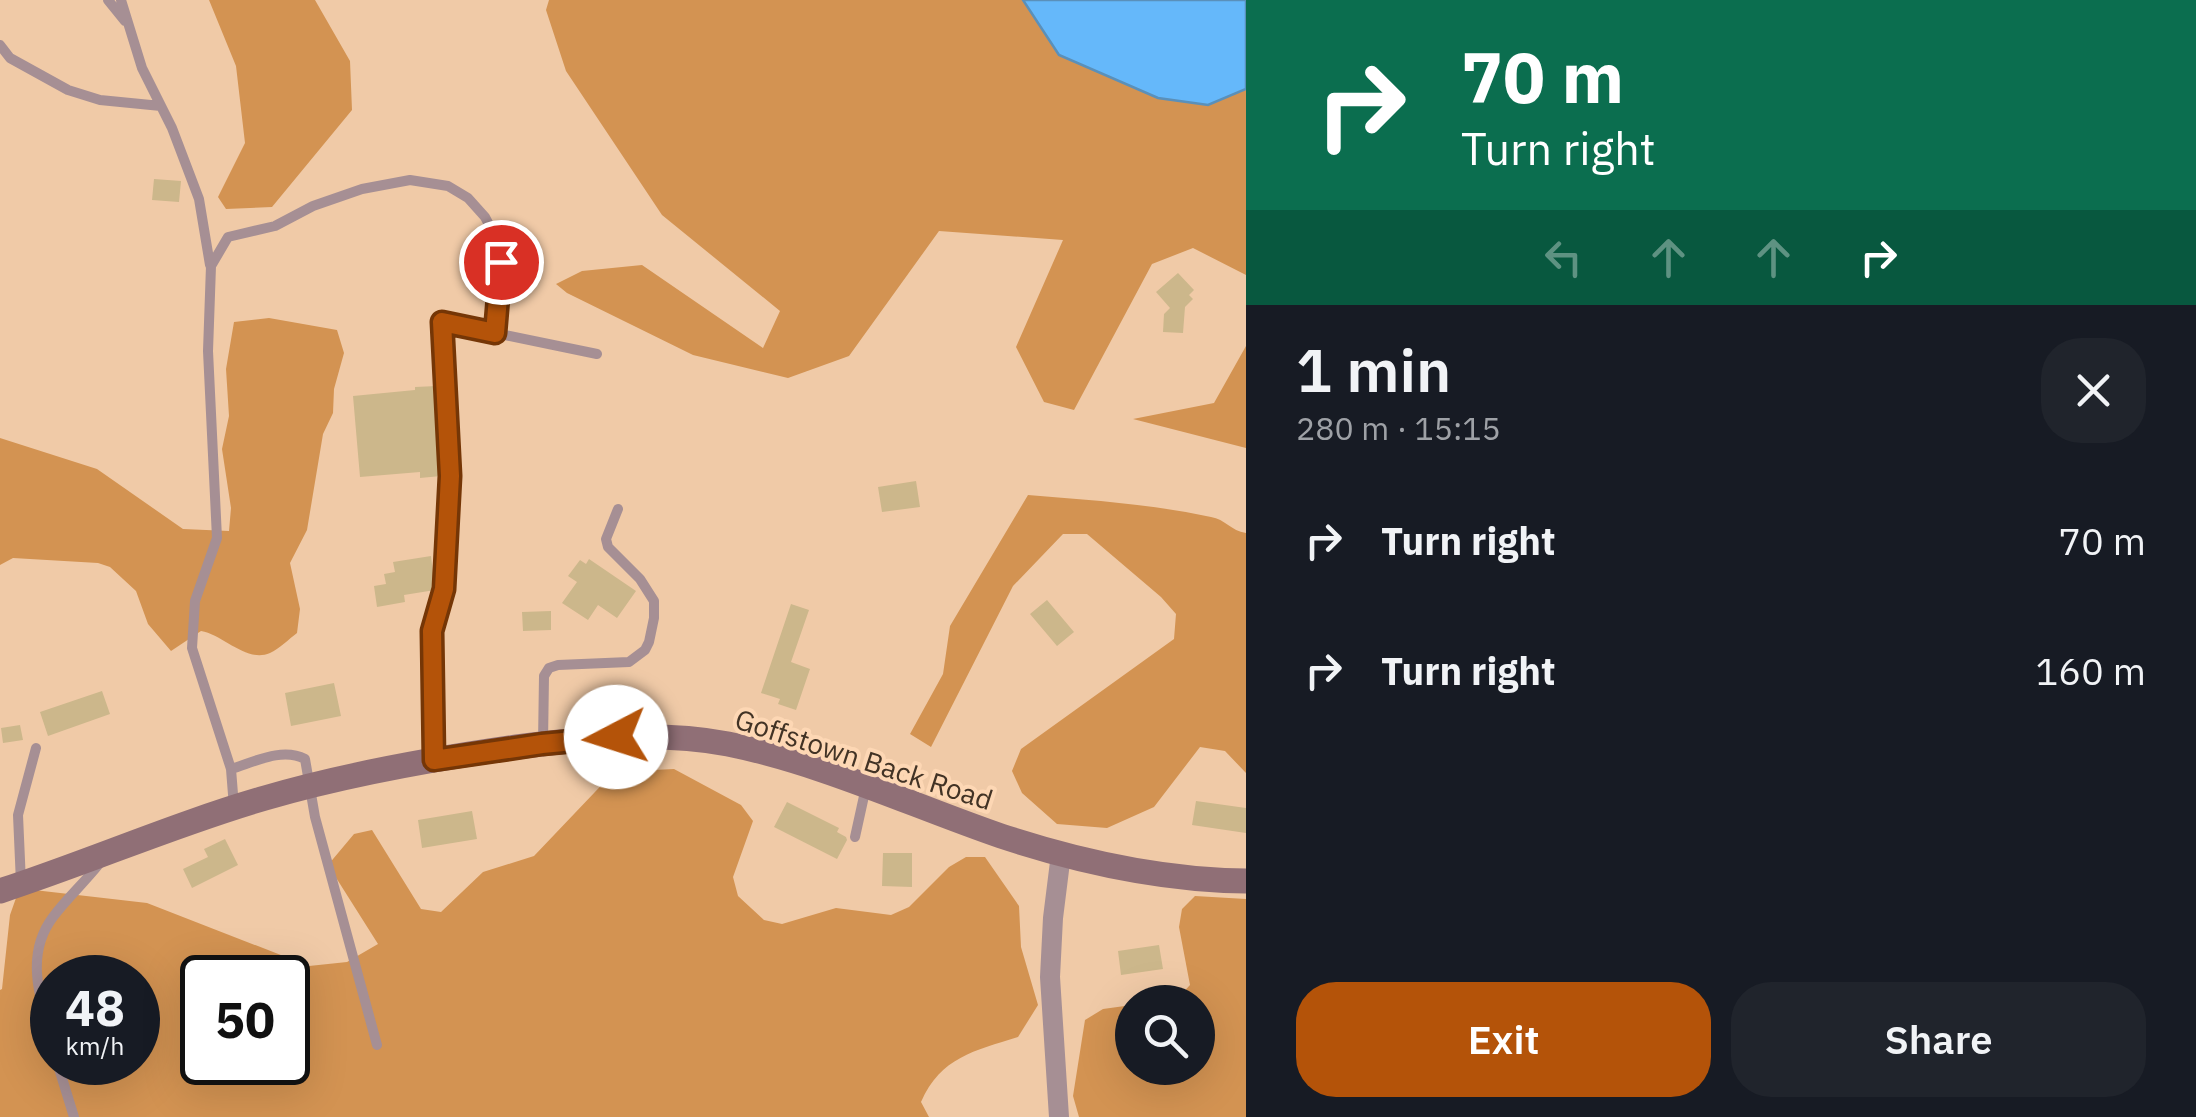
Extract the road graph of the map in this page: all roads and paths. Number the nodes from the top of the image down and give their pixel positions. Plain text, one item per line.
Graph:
1 (108, 0) edge
2 (121, 0) edge
3 (129, 25) junction
4 (0, 45) edge
5 (161, 106) junction
6 (211, 266) junction
7 (495, 333) junction
8 (598, 354) dead end
9 (618, 509) dead end
10 (542, 744) junction
11 (36, 748) dead end
12 (434, 760) junction
13 (230, 769) junction
14 (866, 786) junction
15 (310, 787) junction
16 (234, 808) junction
17 (855, 837) dead end
18 (109, 851) junction
19 (1060, 854) junction
20 (1246, 881) edge
21 (10, 888) edge
22 (39, 955) edge
23 (377, 1044) dead end
24 (64, 1085) edge
25 (74, 1117) edge
26 (1059, 1117) edge

1 - 3 lane
2 - 3 lane
3 - 5 lane
4 - 5 lane
5 - 6 lane
6 - 7 lane
6 - 13 lane
7 - 8 lane
7 - 12 lane
9 - 10 lane
10 - 12 main road, Goffstown Back Road
10 - 14 main road, Goffstown Back Road
11 - 21 lane
12 - 15 main road, Goffstown Back Road
13 - 15 lane
13 - 16 lane
14 - 17 lane
14 - 19 main road, Goffstown Back Road
15 - 16 main road, Goffstown Back Road
15 - 23 lane
16 - 18 main road, Goffstown Back Road
18 - 21 main road, Goffstown Back Road
18 - 22 lane
19 - 20 main road, Goffstown Back Road
19 - 26 street
24 - 25 lane

